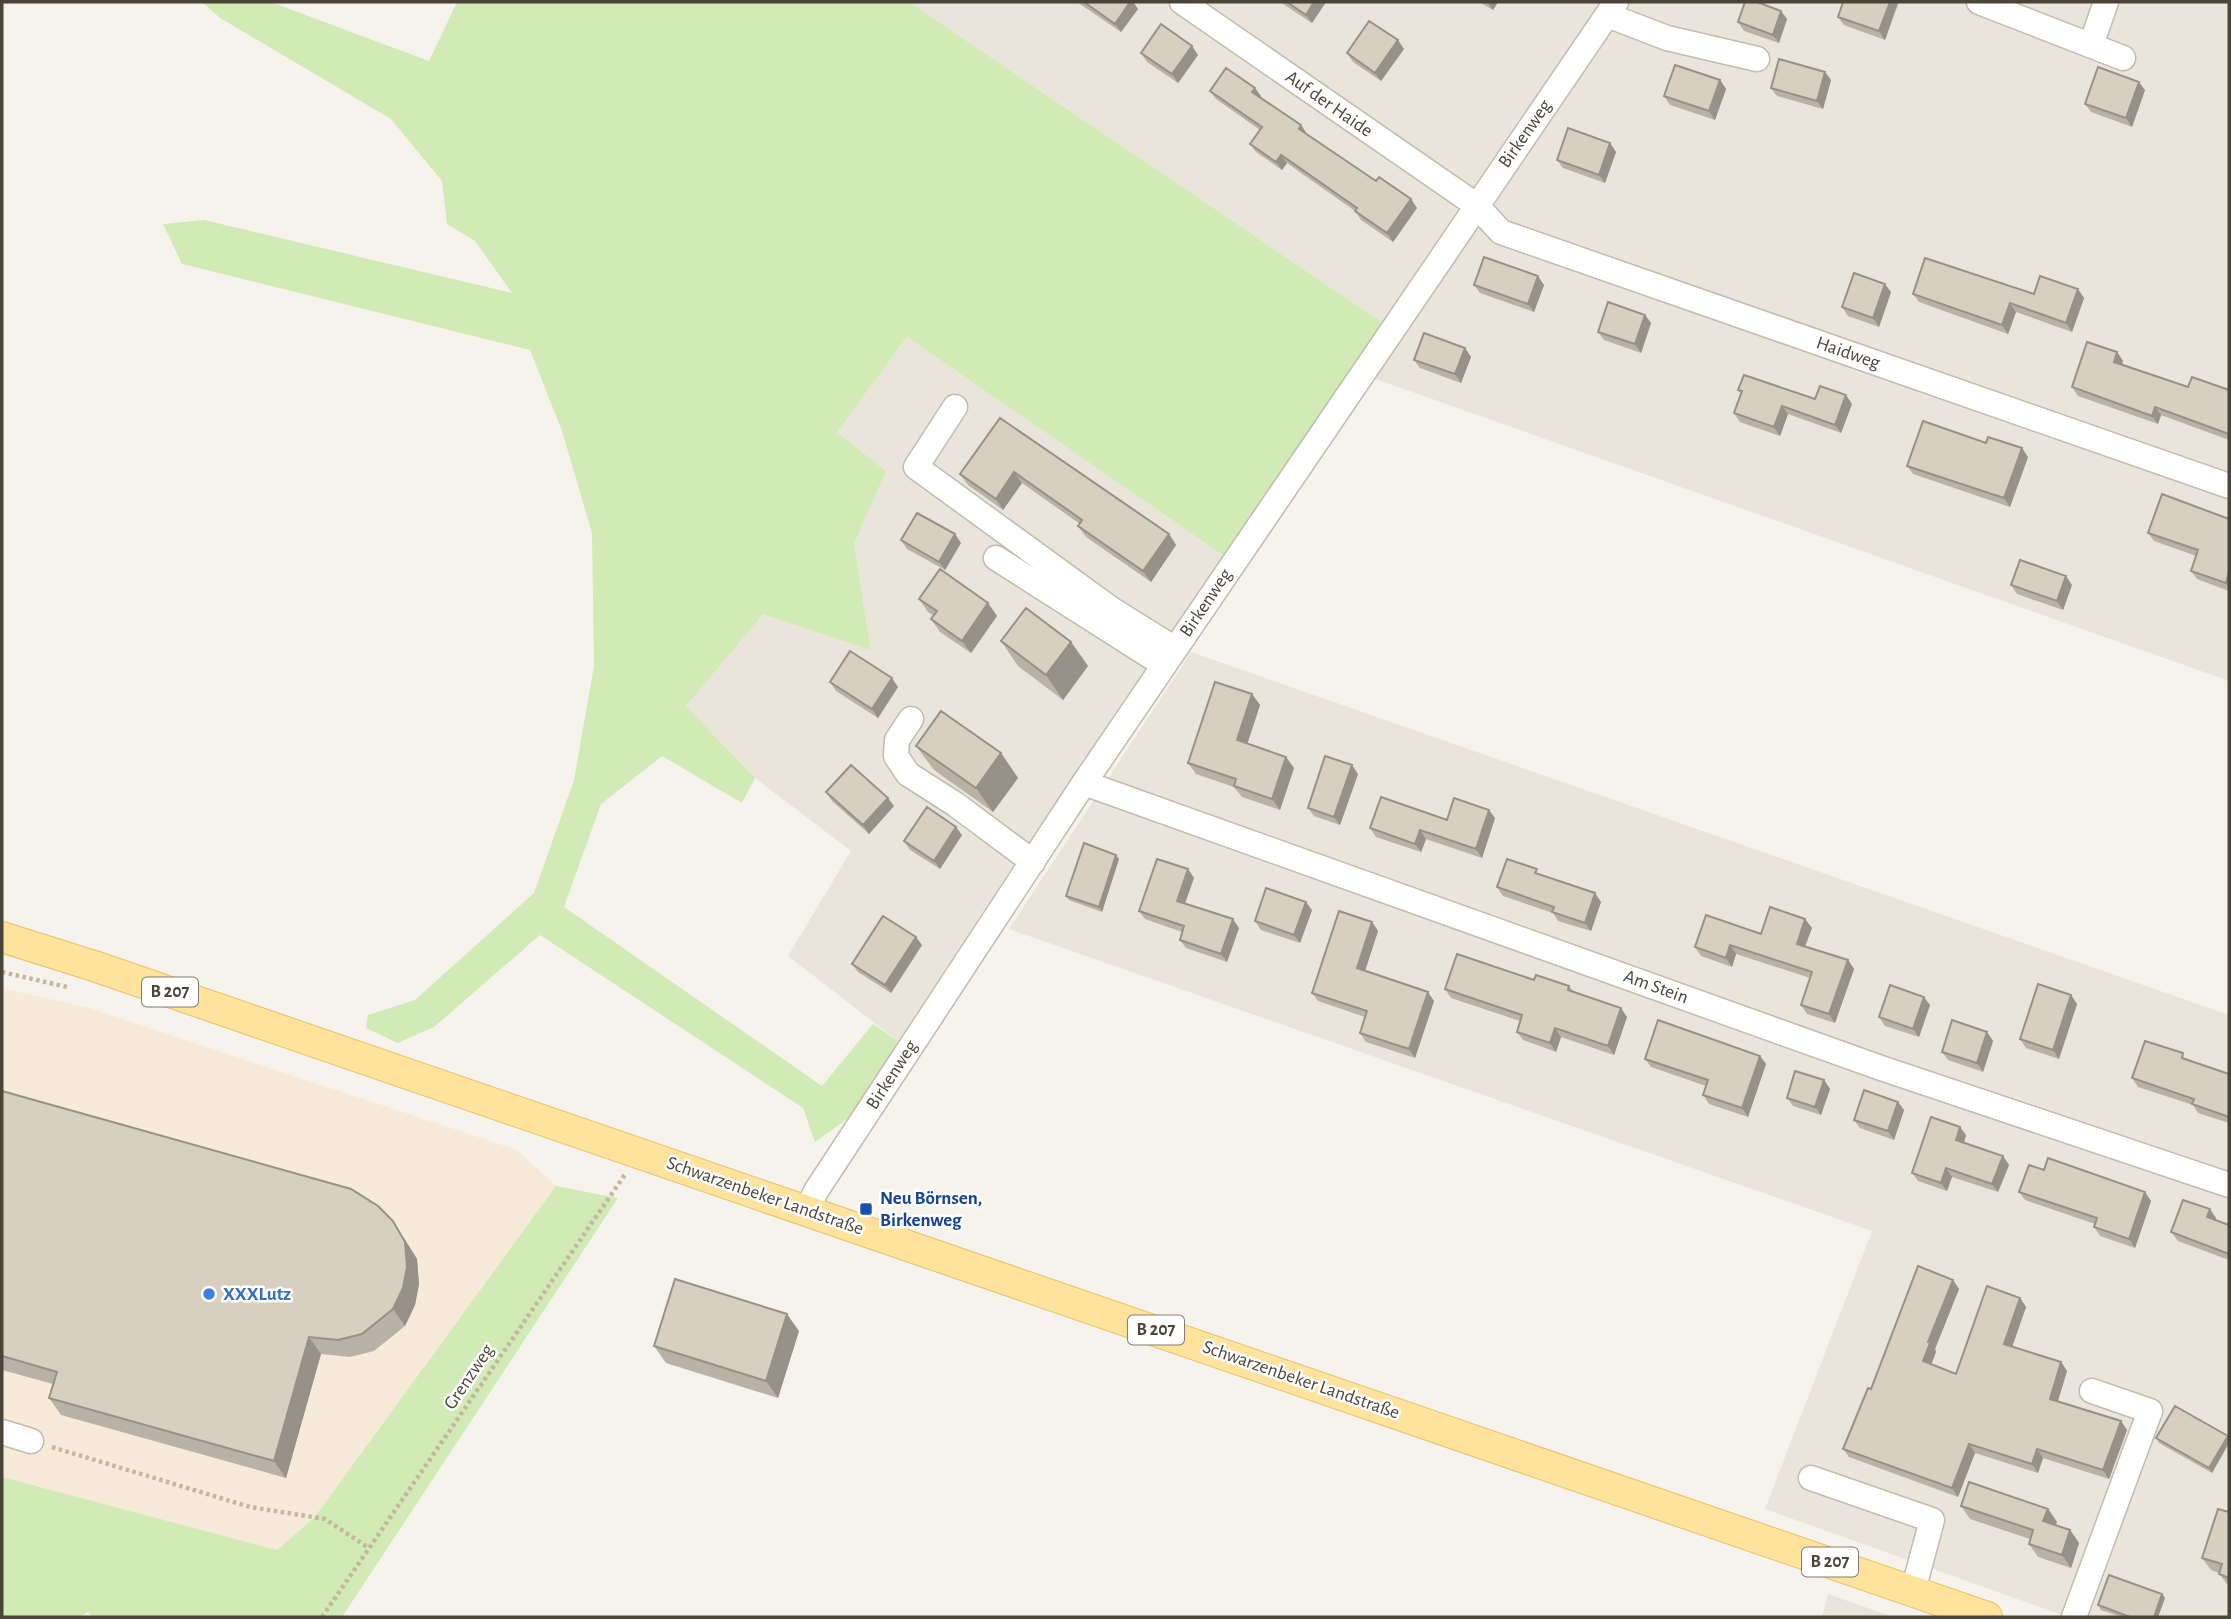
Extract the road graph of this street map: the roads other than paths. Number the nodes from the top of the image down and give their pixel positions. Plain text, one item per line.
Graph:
1 (1182, 2) edge
2 (1979, 2) edge
3 (2106, 2) edge
4 (1612, 9) edge
5 (2091, 45) junction
6 (2123, 58) dead end
7 (1757, 59) dead end
8 (1476, 205) junction
9 (955, 407) dead end
10 (2229, 486) edge
11 (996, 558) dead end
12 (1169, 657) junction
13 (911, 719) dead end
14 (1084, 783) junction
15 (1032, 862) junction
16 (2, 937) edge
17 (2229, 1185) edge
18 (807, 1210) junction
19 (2092, 1391) dead end
20 (2, 1432) edge
21 (31, 1441) road end
22 (1811, 1478) dead end
23 (1913, 1591) junction
24 (1987, 1617) edge
25 (2074, 1617) edge

1 - 8 street, Auf der Haide
2 - 5 street
3 - 5 street
4 - 7 street
4 - 8 street, Birkenweg
5 - 6 street
8 - 10 street, Haidweg
8 - 12 street, Birkenweg
9 - 12 street
11 - 12 street
12 - 14 street, Birkenweg
13 - 15 street
14 - 15 street, Birkenweg
14 - 17 street, Am Stein
15 - 18 street, Birkenweg
16 - 18 main road, Schwarzenbeker Landstraße / B 207
18 - 23 main road, Schwarzenbeker Landstraße / B 207
19 - 25 street
20 - 21 street
22 - 23 street
23 - 24 main road, Schwarzenbeker Landstraße / B 207

